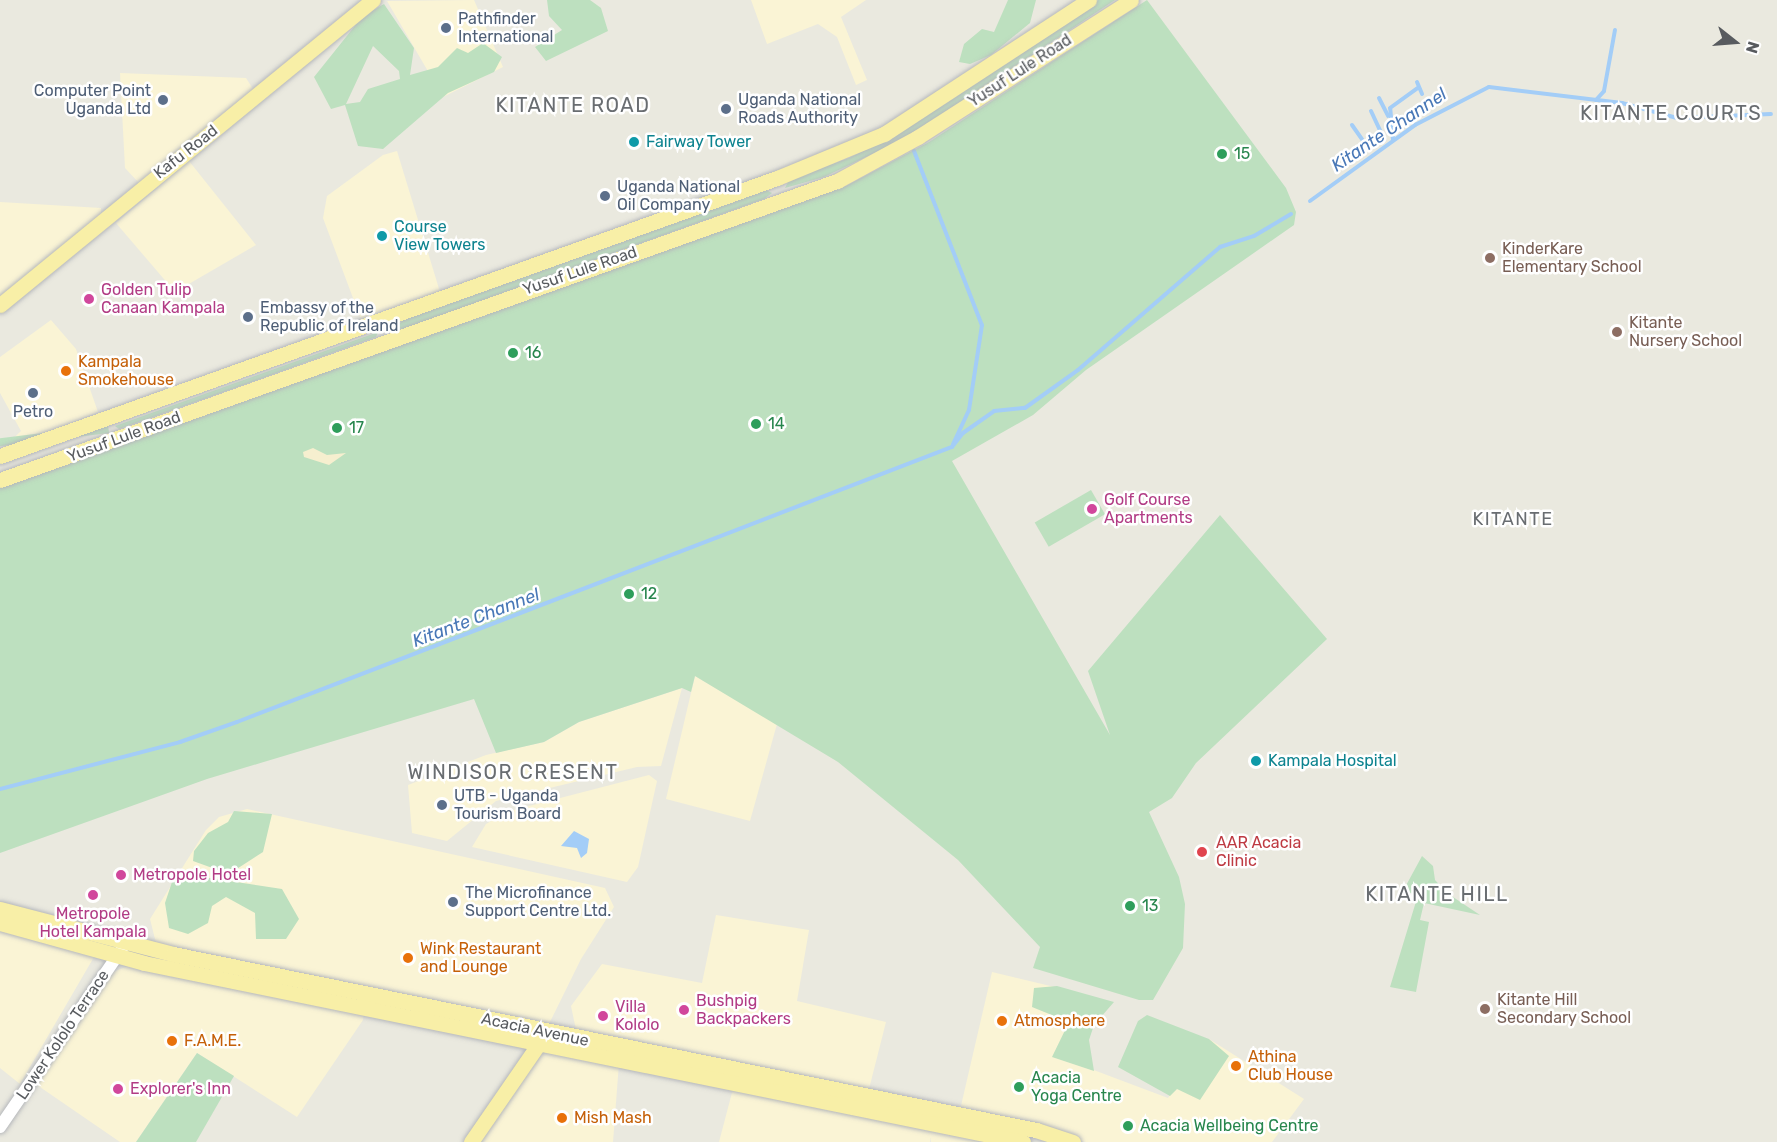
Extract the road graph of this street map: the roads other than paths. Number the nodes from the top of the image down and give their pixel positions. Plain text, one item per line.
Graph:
1 (373, 0) edge
2 (1089, 0) edge
3 (1131, 0) edge
4 (777, 178) junction
5 (785, 199) junction
6 (0, 305) edge
7 (130, 410) junction
8 (133, 434) junction
9 (0, 456) edge
10 (0, 480) edge
11 (0, 909) edge
12 (0, 923) edge
13 (126, 943) junction
14 (117, 957) junction
15 (547, 1032) junction
16 (537, 1046) junction
17 (0, 1127) edge
18 (471, 1142) edge
19 (1023, 1142) edge
20 (1073, 1142) edge

1 - 6 main road, Kafu Road
2 - 4 main road, Yusuf Lule Road
3 - 5 main road, Yusuf Lule Road
4 - 5 main road
4 - 7 main road, Yusuf Lule Road
5 - 8 main road, Yusuf Lule Road
7 - 8 main road
7 - 9 main road, Yusuf Lule Road
8 - 10 main road, Yusuf Lule Road
11 - 13 main road, Acacia Avenue
12 - 14 main road, Acacia Avenue
13 - 14 street, Lower Kololo Terrace
13 - 15 main road, Acacia Avenue
14 - 16 main road, Acacia Avenue
14 - 17 street, Lower Kololo Terrace
15 - 16 main road
15 - 20 main road, Acacia Avenue
16 - 18 main road
16 - 19 main road, Acacia Avenue

